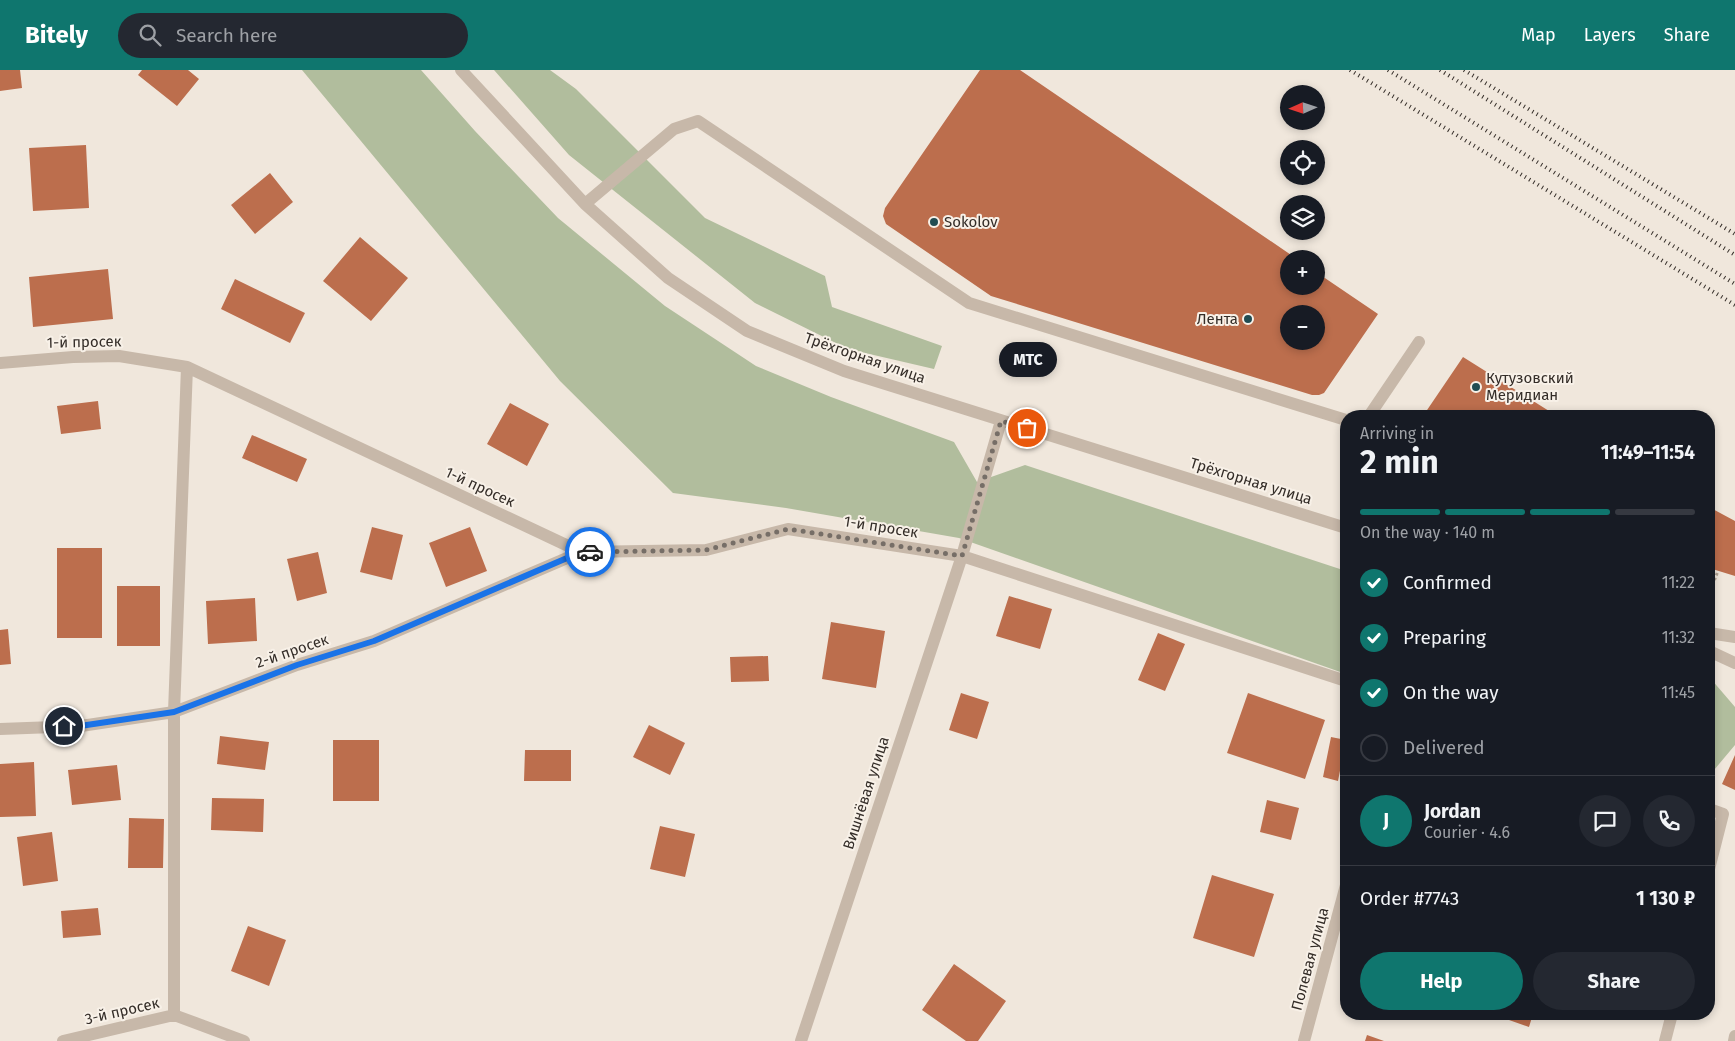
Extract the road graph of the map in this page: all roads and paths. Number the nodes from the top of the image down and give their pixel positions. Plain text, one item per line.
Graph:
1 (461, 70) edge
2 (585, 204) junction
3 (1419, 342) dead end
4 (0, 362) edge
5 (187, 367) junction
6 (1373, 410) edge
7 (1340, 418) edge
8 (1001, 421) junction
9 (1340, 526) edge
10 (581, 552) junction
11 (962, 556) junction
12 (1718, 571) dead end
13 (1715, 579) edge
14 (1715, 633) edge
15 (1735, 637) edge
16 (1715, 654) edge
17 (1735, 663) edge
18 (1340, 679) edge
19 (174, 712) junction
20 (0, 729) edge
21 (1715, 811) edge
22 (1715, 845) edge
23 (1340, 907) edge
24 (174, 1016) junction
25 (1670, 1020) edge
26 (1735, 1036) edge
27 (64, 1041) edge
28 (244, 1041) edge
29 (801, 1041) edge
30 (1304, 1041) edge
31 (1665, 1041) edge
32 (1734, 1041) edge

1 - 2 street, Трёхгорная улица
2 - 7 street
2 - 8 street, Трёхгорная улица
3 - 6 street
4 - 5 street, 1-й просек
5 - 10 street, 1-й просек
5 - 19 street
8 - 9 street, Трёхгорная улица
8 - 11 street, Вишнёвая улица
10 - 11 street, 1-й просек
10 - 19 street, 2-й просек
11 - 18 street, 1-й просек
11 - 29 street, Вишнёвая улица
12 - 13 path
14 - 15 street
16 - 17 street
19 - 20 street, 2-й просек
19 - 24 street
21 - 22 street
23 - 30 street, Полевая улица
24 - 27 street, 3-й просек
24 - 28 street, 3-й просек
25 - 31 street
26 - 32 street

